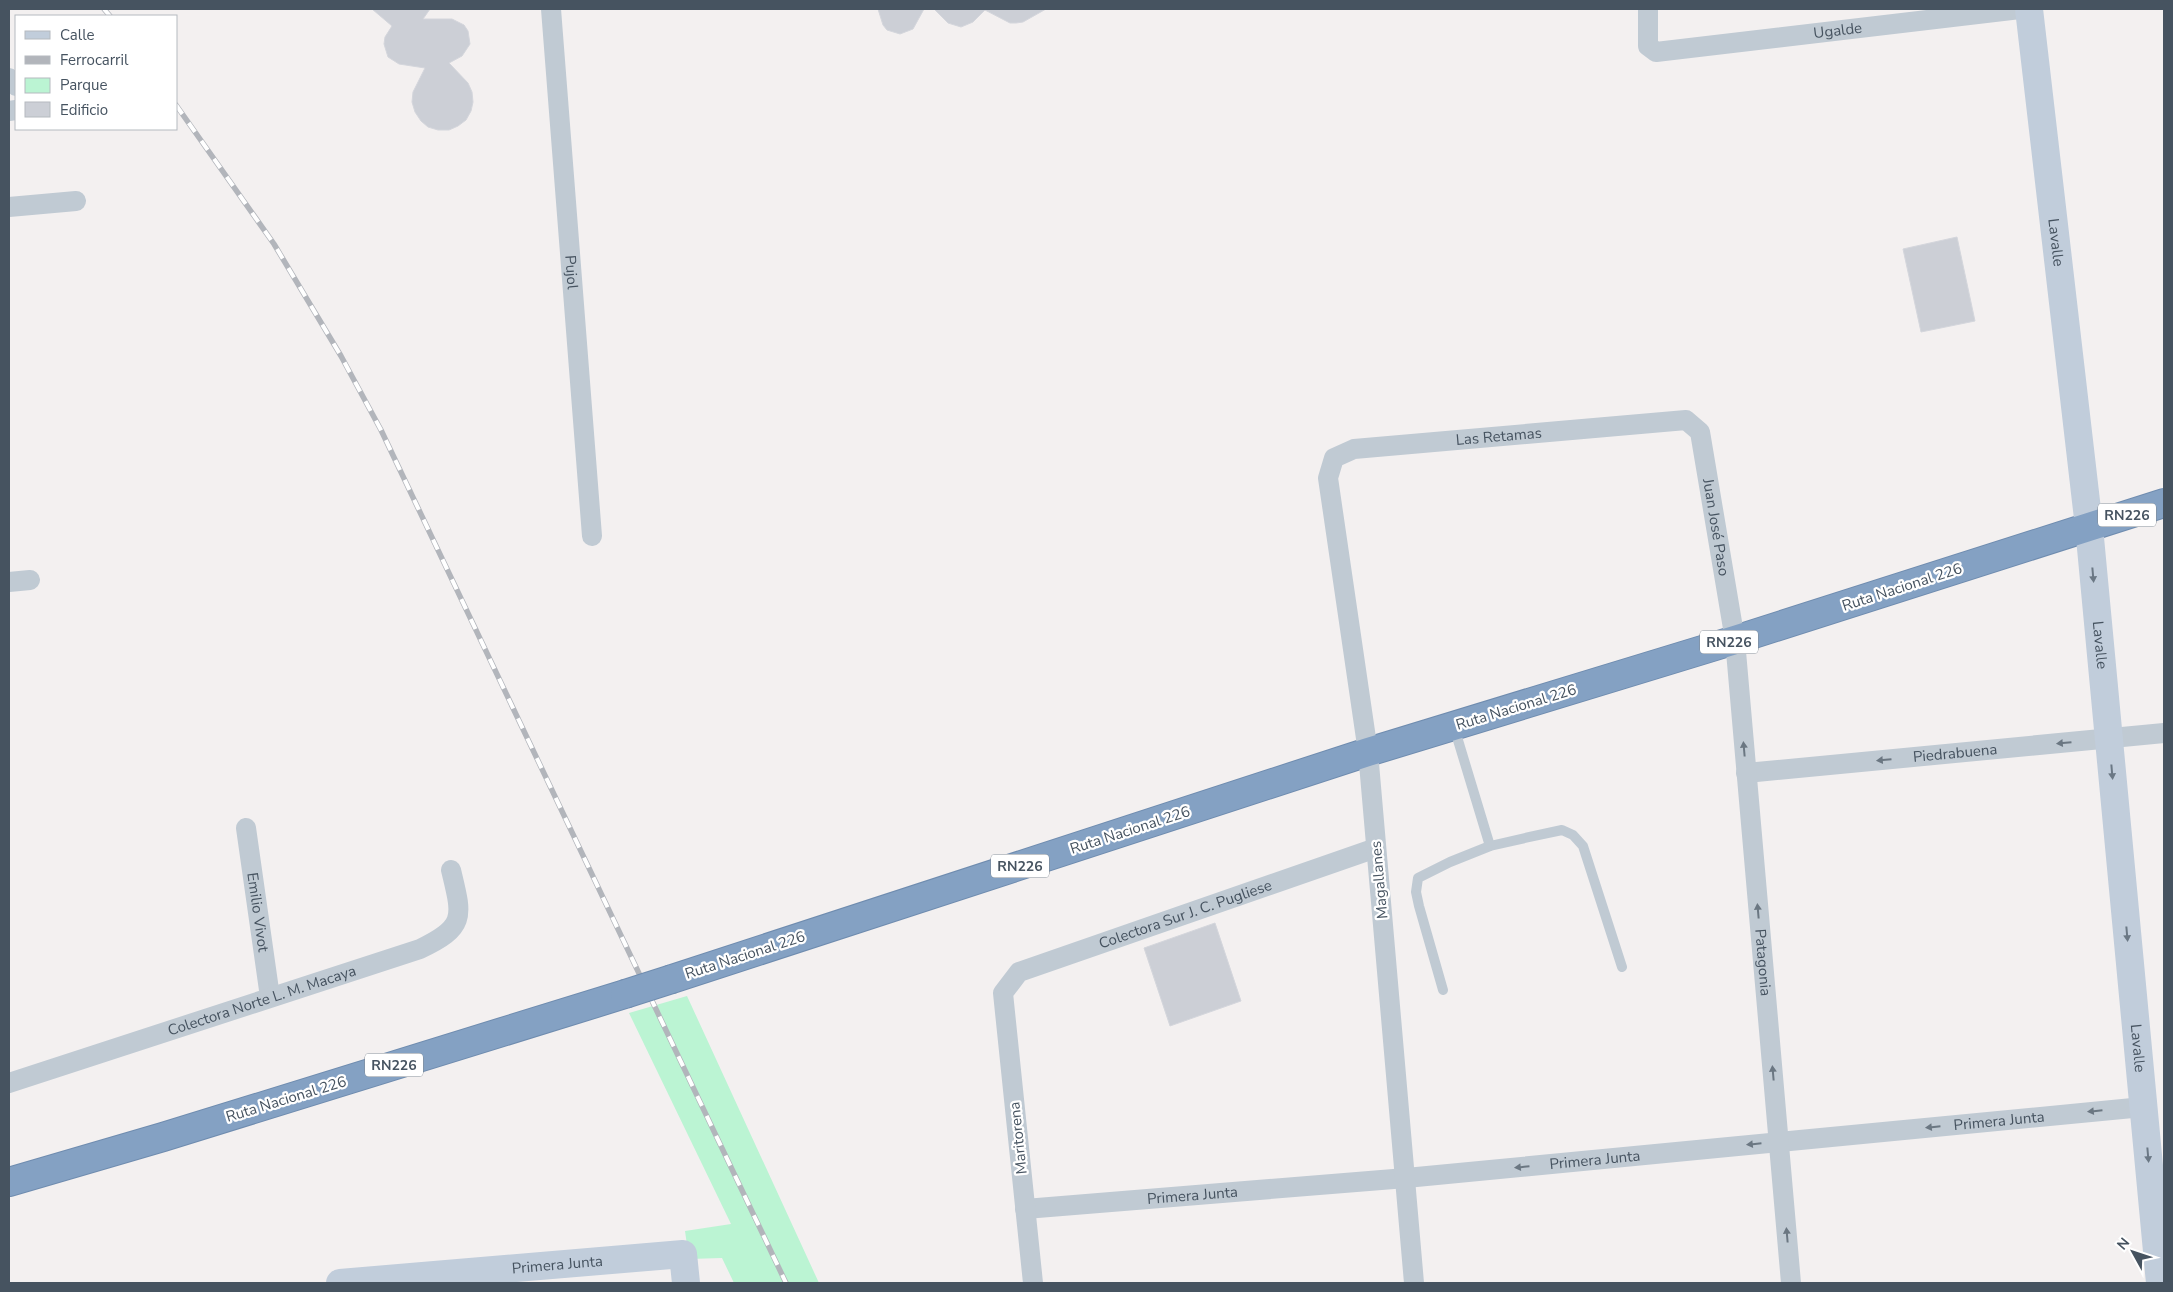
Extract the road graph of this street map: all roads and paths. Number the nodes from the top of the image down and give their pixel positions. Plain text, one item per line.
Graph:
1 (551, 9) edge
2 (1648, 9) edge
3 (2020, 9) edge
4 (2030, 9) edge
5 (76, 201) dead end
6 (9, 207) edge
7 (1686, 420) joint
8 (1328, 478) joint
9 (2164, 503) edge
10 (2089, 527) junction
11 (592, 536) dead end
12 (30, 580) dead end
13 (9, 582) edge
14 (1735, 640) junction
15 (1454, 726) junction
16 (2164, 733) edge
17 (2109, 739) junction
18 (1368, 752) junction
19 (1746, 773) junction
20 (246, 828) dead end
21 (1490, 846) junction
22 (1376, 848) junction
23 (451, 870) dead end
24 (1622, 967) dead end
25 (1443, 990) dead end
26 (1003, 993) joint
27 (270, 998) junction
28 (9, 1083) edge
29 (2154, 1105) edge
30 (1779, 1142) junction
31 (1406, 1178) junction
32 (9, 1182) edge
33 (1025, 1209) junction
34 (340, 1283) edge
35 (686, 1283) edge
36 (1033, 1283) edge
37 (1414, 1283) edge
38 (1791, 1283) edge
39 (2160, 1283) edge

1 - 11 street, Pujol
2 - 3 street, Ugalde
4 - 10 street, Lavalle
5 - 6 street
7 - 8 street, Las Retamas
7 - 14 street, Juan José Paso
8 - 18 street, Magallanes
9 - 10 highway, Ruta Nacional 226 / RN226
10 - 14 highway, Ruta Nacional 226 / RN226
10 -> 17 street, Lavalle
12 - 13 street
14 - 15 highway, Ruta Nacional 226 / RN226
19 -> 14 street, Patagonia
15 - 18 highway, Ruta Nacional 226 / RN226
15 - 21 lane
16 - 17 street, Piedrabuena
17 -> 19 street, Piedrabuena
17 -> 29 street, Lavalle
18 - 22 street, Magallanes
18 - 32 highway, Ruta Nacional 226 / RN226, bridge
30 -> 19 street, Patagonia
20 - 27 street, Emilio Vivot
21 - 24 lane
21 - 25 lane
22 - 26 street, Colectora Sur J. C. Pugliese
22 - 31 street, Magallanes
23 - 27 street, Colectora Norte L. M. Macaya
26 - 33 street, Maritorena
27 - 28 street, Colectora Norte L. M. Macaya
29 -> 30 street, Primera Junta
29 -> 39 street, Lavalle
30 -> 31 street, Primera Junta
38 -> 30 street, Patagonia
31 - 33 street, Primera Junta
31 - 37 street, Magallanes
33 - 36 street, Maritorena
34 - 35 street, Primera Junta

